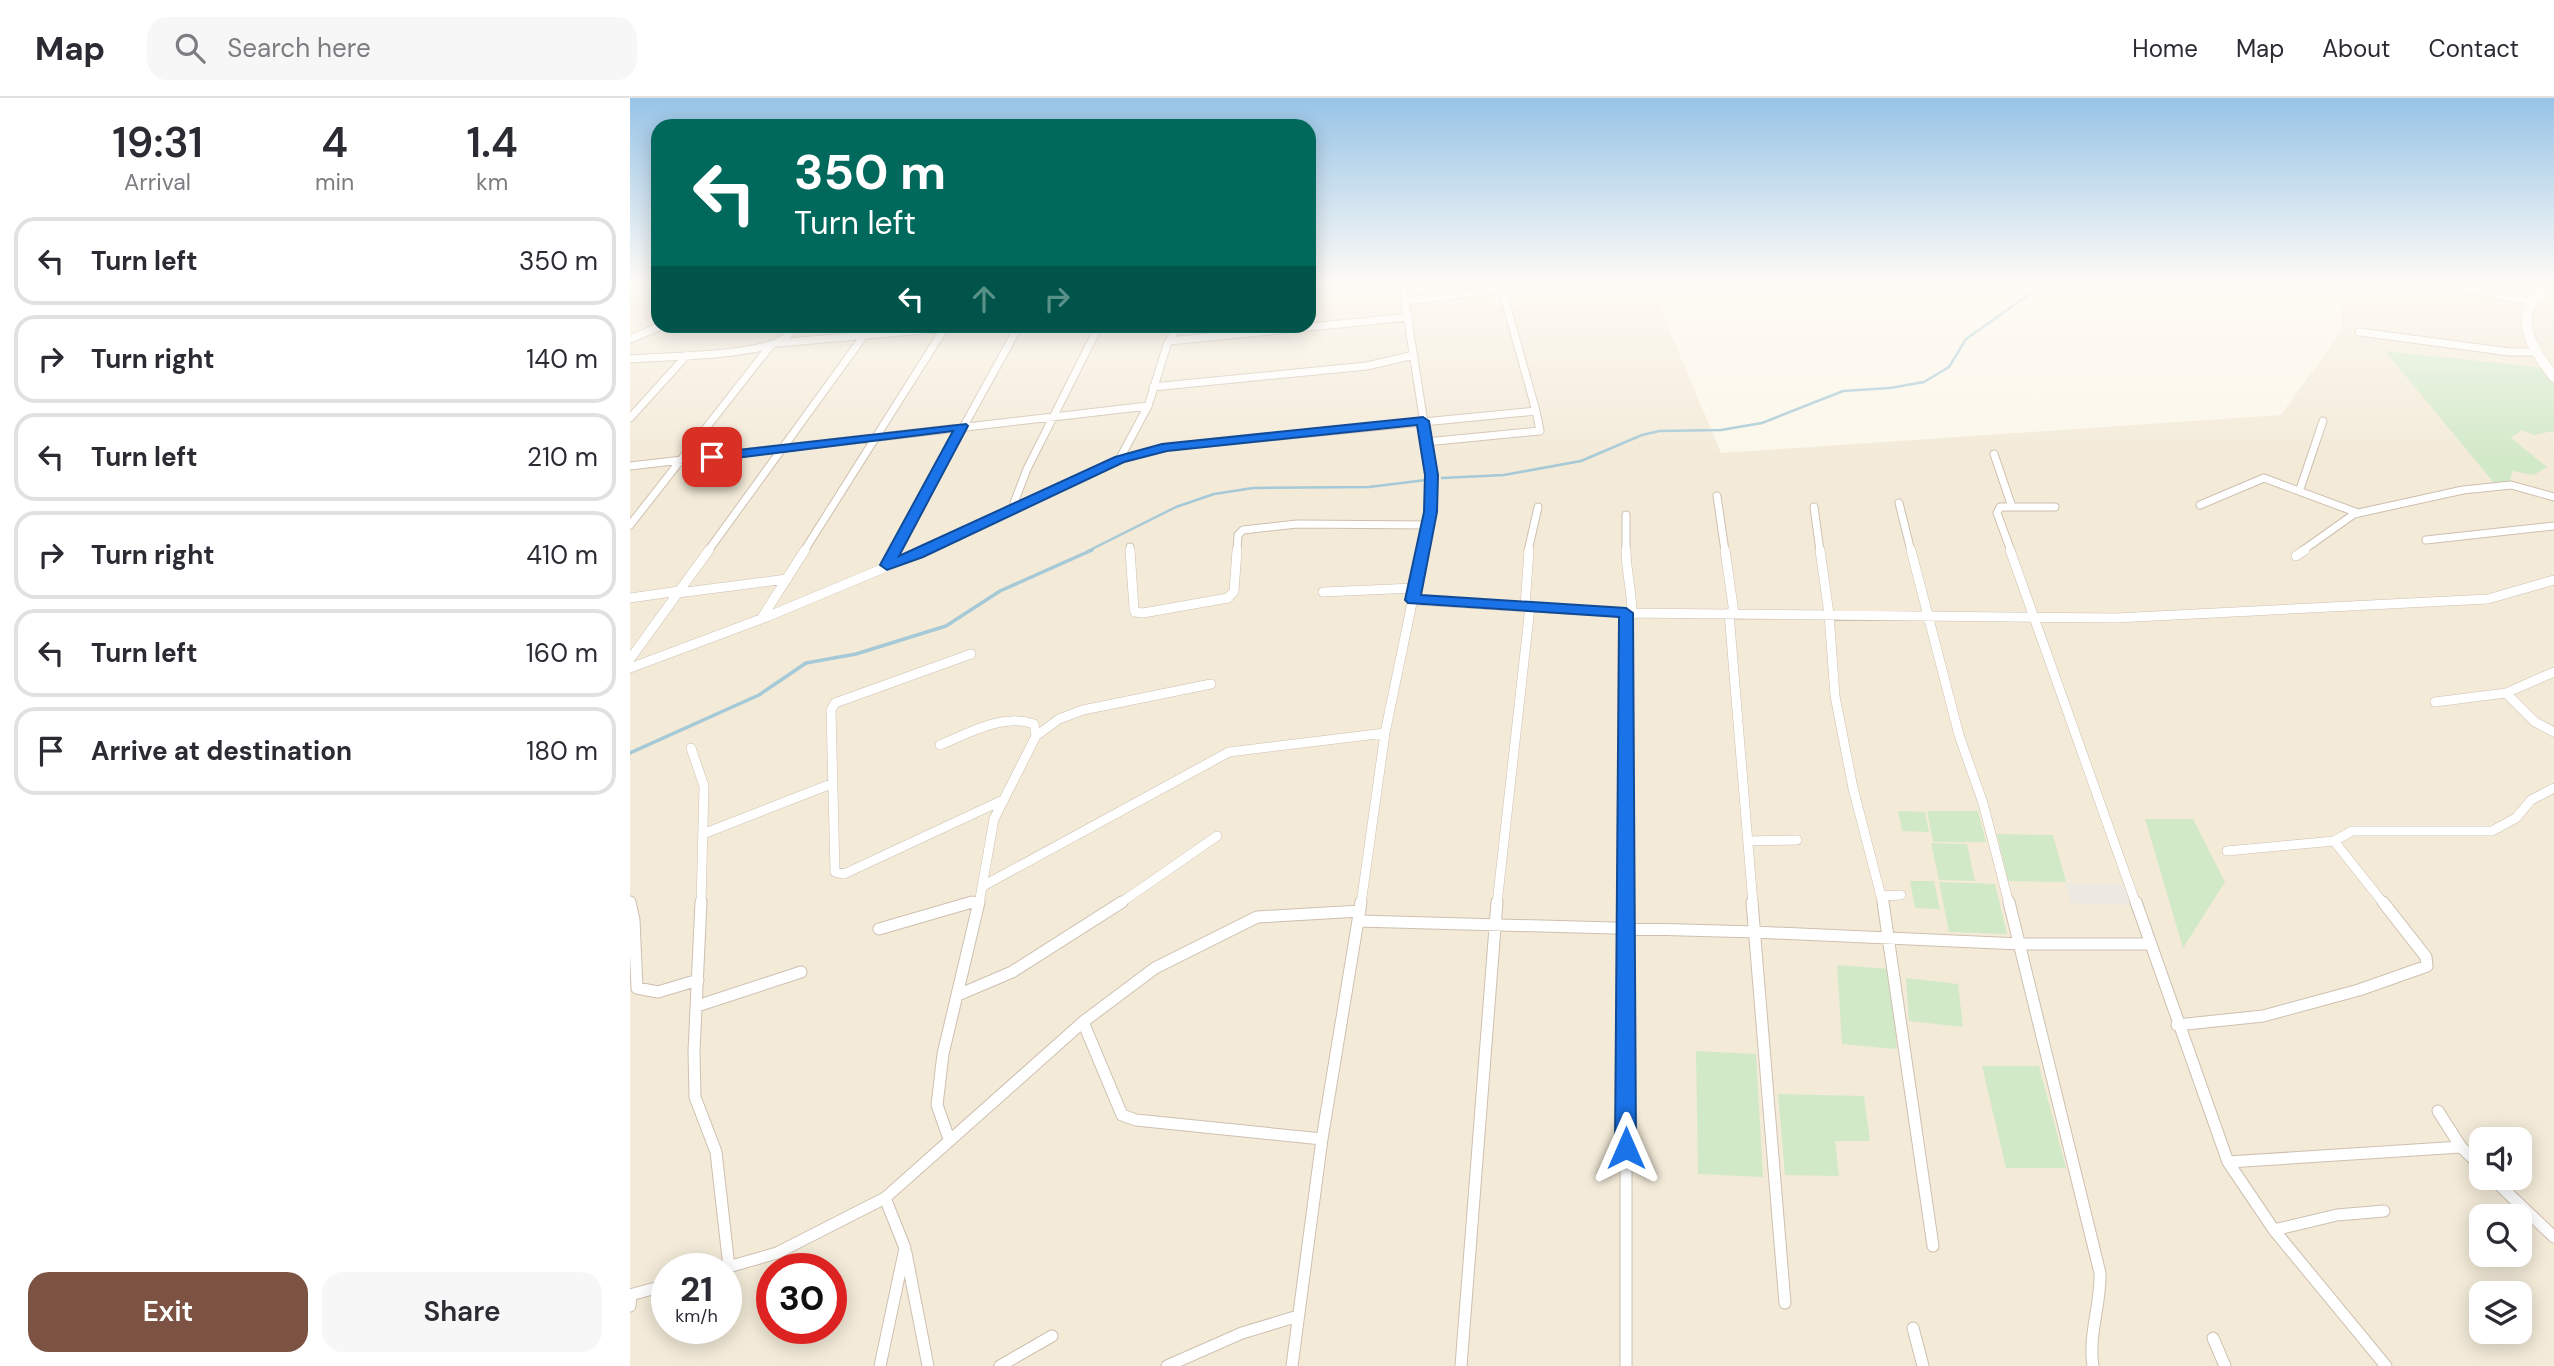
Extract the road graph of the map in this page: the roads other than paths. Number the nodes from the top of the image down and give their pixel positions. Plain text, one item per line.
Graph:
1 (780, 341) edge
2 (806, 341) edge
3 (859, 341) edge
4 (936, 341) edge
5 (1010, 341) edge
6 (1091, 341) edge
7 (1169, 341) edge
8 (1412, 341) edge
9 (1516, 341) edge
10 (2428, 341) edge
11 (2534, 341) edge
12 (775, 344) junction
13 (2537, 352) junction
14 (687, 355) junction
15 (1414, 355) junction
16 (630, 359) edge
17 (2554, 377) edge
18 (1153, 387) junction
19 (1148, 406) junction
20 (1536, 411) junction
21 (1055, 415) junction
22 (630, 418) edge
23 (1423, 421) junction
24 (2323, 421) dead end
25 (962, 426) junction
26 (876, 438) junction
27 (1426, 442) junction
28 (782, 449) junction
29 (1994, 454) dead end
30 (681, 460) junction
31 (1119, 460) junction
32 (630, 466) edge
33 (2300, 489) junction
34 (1717, 496) dead end
35 (2554, 497) edge
36 (1899, 503) dead end
37 (2200, 505) dead end
38 (1018, 507) junction
39 (1538, 507) dead end
40 (1814, 507) dead end
41 (2012, 507) junction
42 (2055, 507) dead end
43 (2360, 513) junction
44 (1626, 515) dead end
45 (630, 525) edge
46 (1428, 525) junction
47 (2554, 526) edge
48 (2426, 540) dead end
49 (1130, 547) dead end
50 (2296, 556) dead end
51 (887, 565) junction
52 (787, 579) junction
53 (2554, 580) edge
54 (1415, 588) junction
55 (679, 592) junction
56 (1322, 593) dead end
57 (630, 598) edge
58 (1413, 600) junction
59 (1527, 607) junction
60 (1629, 613) junction
61 (1732, 613) junction
62 (1829, 614) junction
63 (1928, 616) junction
64 (2034, 617) junction
65 (761, 619) junction
66 (971, 654) dead end
67 (630, 660) edge
68 (630, 668) edge
69 (2554, 673) edge
70 (1211, 684) dead end
71 (2506, 693) junction
72 (2435, 702) dead end
73 (2554, 732) edge
74 (1385, 733) junction
75 (1036, 736) junction
76 (940, 745) dead end
77 (691, 748) dead end
78 (831, 783) junction
79 (2554, 788) edge
80 (1003, 800) junction
81 (703, 834) junction
82 (1217, 836) dead end
83 (1797, 840) dead end
84 (1749, 841) junction
85 (2334, 841) junction
86 (2227, 851) dead end
87 (984, 886) junction
88 (1901, 895) dead end
89 (1882, 896) junction
90 (980, 900) junction
91 (630, 902) edge
92 (1359, 916) junction
93 (1494, 926) junction
94 (879, 929) dead end
95 (1626, 930) junction
96 (1755, 932) junction
97 (1888, 939) junction
98 (2021, 944) junction
99 (2150, 944) junction
100 (801, 972) dead end
101 (698, 980) junction
102 (958, 995) junction
103 (696, 1006) junction
104 (1083, 1022) junction
105 (2177, 1025) junction
106 (2438, 1111) dead end
107 (949, 1139) junction
108 (1322, 1139) junction
109 (2461, 1147) junction
110 (2469, 1155) edge
111 (2228, 1162) junction
112 (2505, 1190) edge
113 (885, 1198) junction
114 (2384, 1210) dead end
115 (2274, 1230) junction
116 (2554, 1237) edge
117 (1933, 1245) dead end
118 (905, 1248) junction
119 (724, 1253) edge
120 (742, 1263) edge
121 (651, 1289) edge
122 (630, 1295) edge
123 (1785, 1303) dead end
124 (630, 1306) edge
125 (1298, 1316) junction
126 (1913, 1328) dead end
127 (1052, 1336) dead end
128 (2213, 1338) dead end
129 (880, 1366) edge
130 (928, 1366) edge
131 (1000, 1366) edge
132 (1167, 1366) edge
133 (1292, 1366) edge
134 (1461, 1366) edge
135 (1626, 1366) edge
136 (1923, 1366) edge
137 (2093, 1366) edge
138 (2225, 1366) edge
139 (2386, 1366) edge

1 - 12 street
2 - 12 street
3 - 28 street
4 - 26 street
5 - 25 street
6 - 21 street
7 - 18 street
8 - 15 street
9 - 20 street
10 - 13 street
11 - 13 street
12 - 14 street
12 - 30 street
13 - 17 street
14 - 16 street
14 - 22 street
15 - 18 street
15 - 23 street
18 - 19 street
19 - 21 street
19 - 31 street
20 - 23 street
20 - 27 street
21 - 25 street
21 - 38 street
23 - 27 street
23 - 31 street
24 - 33 street
25 - 26 street
25 - 51 street
26 - 28 street
26 - 52 street
27 - 46 street
28 - 30 street
28 - 55 street
29 - 41 street
30 - 32 street
30 - 45 street
31 - 38 street
33 - 37 street
33 - 43 street
34 - 61 street
35 - 43 street
36 - 63 street
38 - 51 street
39 - 59 street
40 - 62 street
41 - 42 street
41 - 64 street
43 - 50 street
44 - 60 street
46 - 49 street
46 - 54 street
47 - 48 street
51 - 65 street
52 - 55 street
52 - 65 street
53 - 64 street
54 - 56 street
54 - 58 street
55 - 57 street
55 - 67 street
58 - 59 street
58 - 74 street
59 - 60 street
59 - 93 street
60 - 61 street
60 - 95 street
61 - 62 street
61 - 84 street
62 - 63 street
62 - 89 street
63 - 64 street
63 - 98 street
64 - 99 street
65 - 68 street
66 - 78 street
69 - 71 street
70 - 75 street
71 - 72 street
71 - 73 street
74 - 87 street
74 - 92 street
75 - 76 street
75 - 80 street
77 - 81 street
78 - 80 street
78 - 81 street
79 - 85 street
80 - 87 street
81 - 101 street
82 - 102 street
83 - 84 street
84 - 96 street
85 - 86 street
85 - 105 street
87 - 90 street
88 - 89 street
89 - 97 street
90 - 94 street
90 - 102 street
91 - 101 street
92 - 93 street
92 - 104 street
92 - 108 street
93 - 95 street
93 - 134 street
95 - 96 street
95 - 135 street
96 - 97 street
96 - 123 street
97 - 98 street
97 - 117 street
98 - 99 street
98 - 137 street
99 - 105 street
100 - 103 street
101 - 103 street
102 - 107 street
103 - 119 street
104 - 107 street
104 - 108 street
105 - 111 street
106 - 109 street
107 - 113 street
108 - 125 street
109 - 110 street
109 - 111 street
111 - 115 street
112 - 116 street
113 - 118 street
113 - 120 street
114 - 115 street
115 - 139 street
118 - 129 street
118 - 130 street
121 - 122 street
122 - 124 street
125 - 132 street
125 - 133 street
126 - 136 street
127 - 131 street
128 - 138 street

